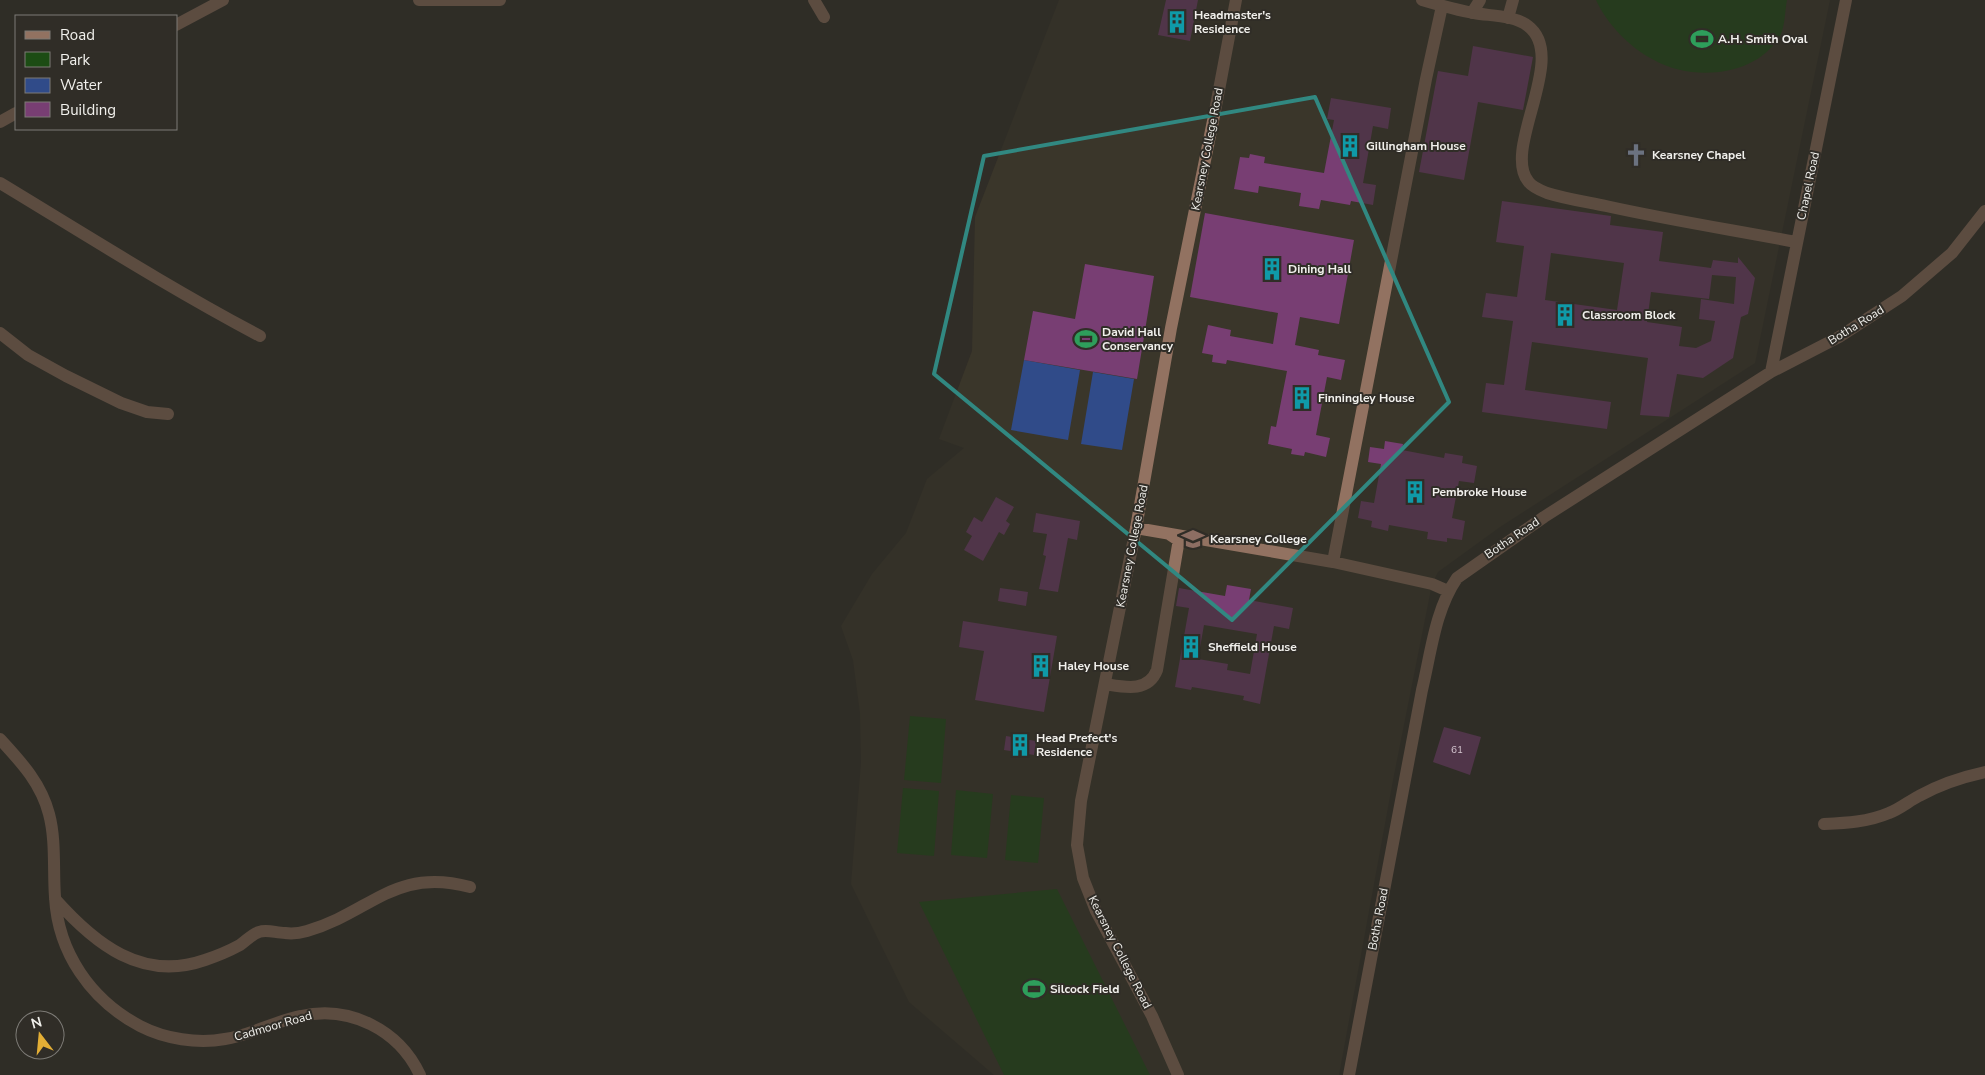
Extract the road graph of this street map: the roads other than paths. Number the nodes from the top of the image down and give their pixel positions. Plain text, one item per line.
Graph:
1 (223, 0) edge
2 (419, 0) edge
3 (500, 0) edge
4 (814, 0) edge
5 (1236, 0) edge
6 (1422, 0) edge
7 (1480, 0) edge
8 (1512, 0) edge
9 (1846, 0) edge
10 (1442, 6) junction
11 (1472, 13) junction
12 (824, 17) dead end
13 (1508, 18) junction
14 (178, 25) edge
15 (15, 114) edge
16 (0, 122) edge
17 (0, 183) edge
18 (1985, 212) edge
19 (1796, 242) junction
20 (0, 333) edge
21 (260, 336) dead end
22 (1771, 372) junction
23 (168, 414) dead end
24 (1136, 528) junction
25 (1169, 534) junction
26 (1333, 562) junction
27 (1448, 591) junction
28 (1105, 684) junction
29 (0, 739) edge
30 (1985, 772) edge
31 (1824, 824) dead end
32 (470, 887) dead end
33 (55, 898) junction
34 (420, 1075) edge
35 (1178, 1075) edge
36 (1349, 1075) edge

1 - 14 street
2 - 3 street
4 - 12 street
5 - 24 street, Kearsney College Road
6 - 10 street
7 - 11 street
8 - 13 street
9 - 19 street, Chapel Road
10 - 11 street
10 - 26 street
11 - 13 street
13 - 19 street
15 - 16 street
17 - 21 street
18 - 22 street, Botha Road
19 - 22 street, Chapel Road
20 - 23 street
22 - 27 street, Botha Road
24 - 25 street
24 - 28 street, Kearsney College Road
25 - 26 street
25 - 28 street
26 - 27 street
27 - 36 street, Botha Road
28 - 35 street, Kearsney College Road
29 - 33 street, Cadmoor Road
30 - 31 street
32 - 33 street
33 - 34 street, Cadmoor Road

